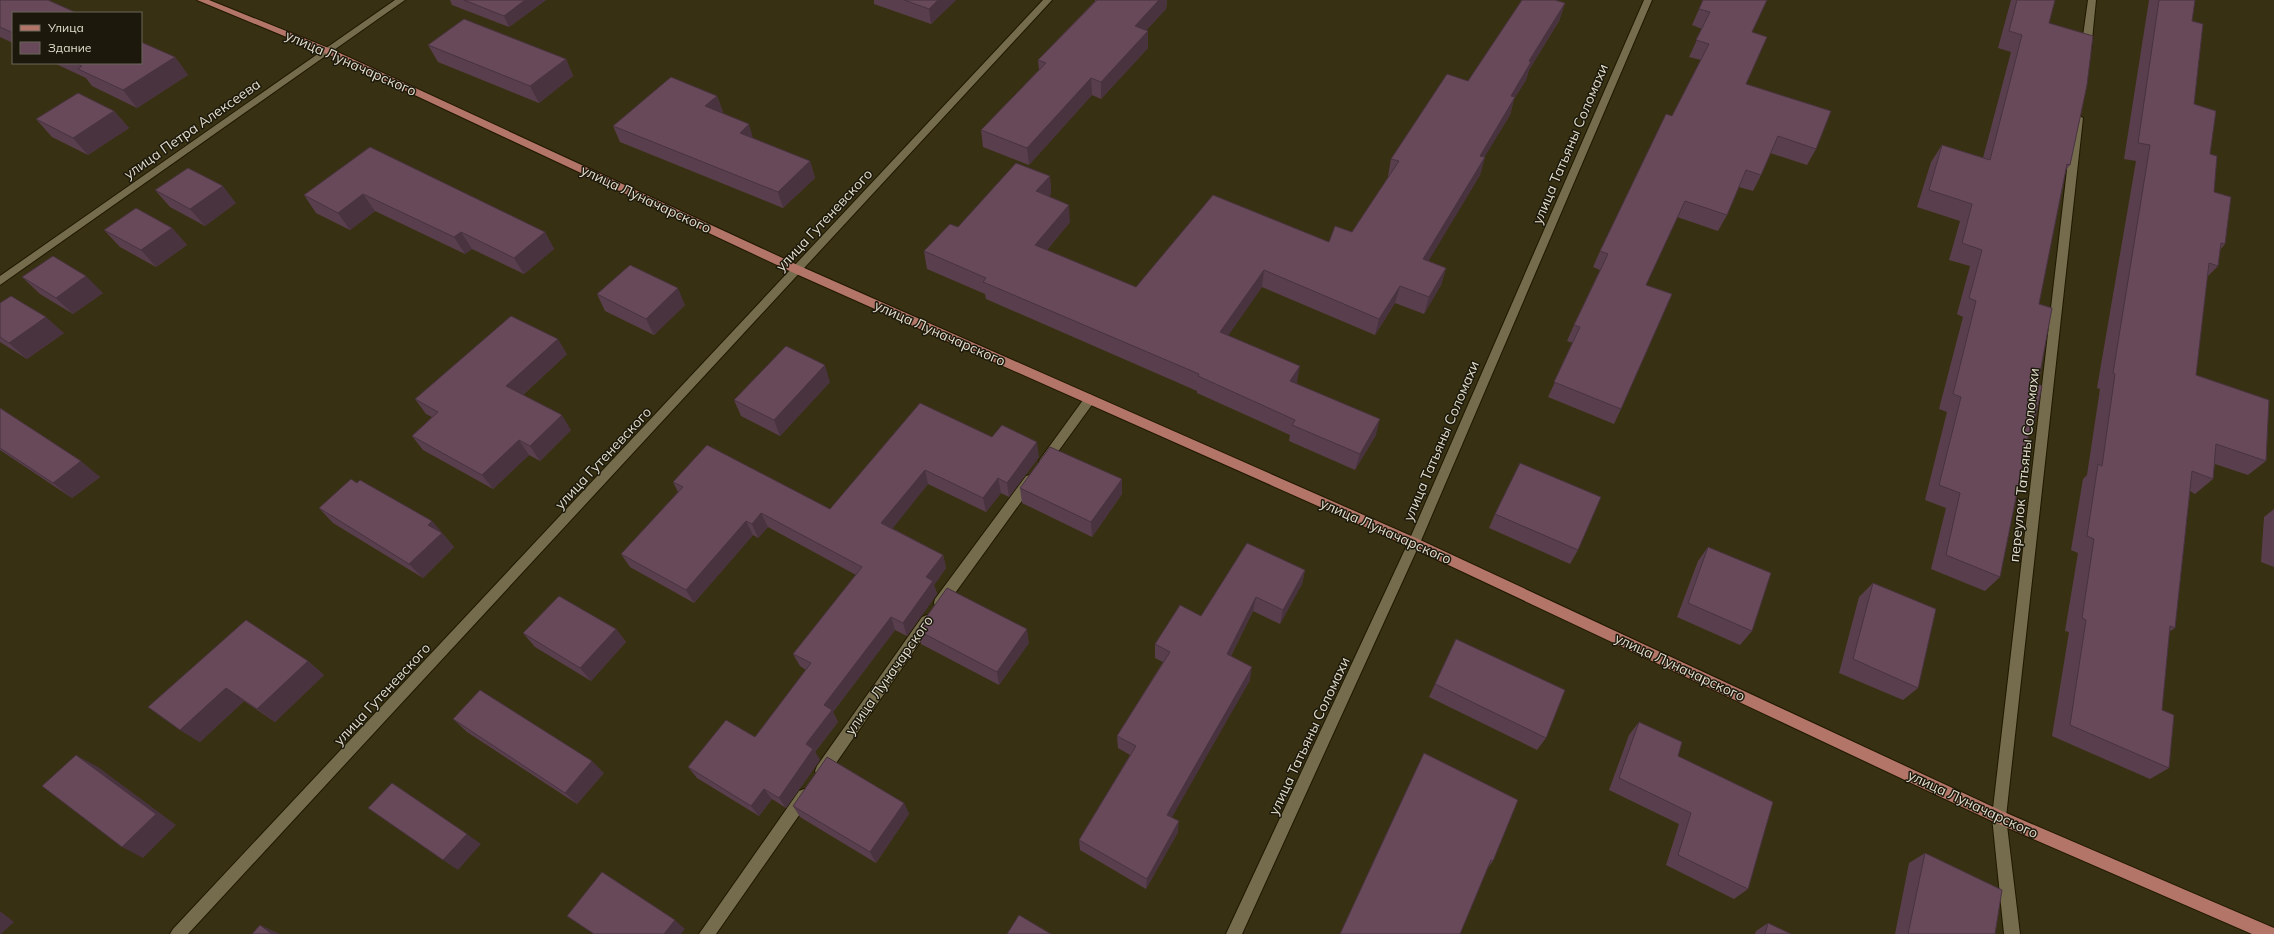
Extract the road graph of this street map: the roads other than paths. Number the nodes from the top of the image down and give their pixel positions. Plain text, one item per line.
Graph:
1 (201, 0) edge
2 (401, 0) edge
3 (1048, 0) edge
4 (1648, 0) edge
5 (2092, 0) edge
6 (328, 51) junction
7 (2084, 64) edge
8 (2080, 103) edge
9 (798, 270) junction
10 (0, 281) edge
11 (1090, 399) junction
12 (1414, 543) junction
13 (1999, 817) junction
14 (178, 934) edge
15 (707, 934) edge
16 (1234, 934) edge
17 (2012, 934) edge
18 (2270, 934) edge

1 - 6 main road, улица Луначарского
2 - 6 street, улица Петра Алексеева
3 - 9 street, улица Гутеневского
4 - 12 street, улица Татьяны Соломахи
5 - 7 street
6 - 9 main road, улица Луначарского
6 - 10 street, улица Петра Алексеева
8 - 13 street, переулок Татьяны Соломахи
9 - 11 main road, улица Луначарского
9 - 14 street, улица Гутеневского
11 - 12 main road, улица Луначарского
11 - 15 street, улица Луначарского
12 - 13 main road, улица Луначарского
12 - 16 street, улица Татьяны Соломахи
13 - 17 street, переулок Татьяны Соломахи
13 - 18 main road, улица Луначарского

